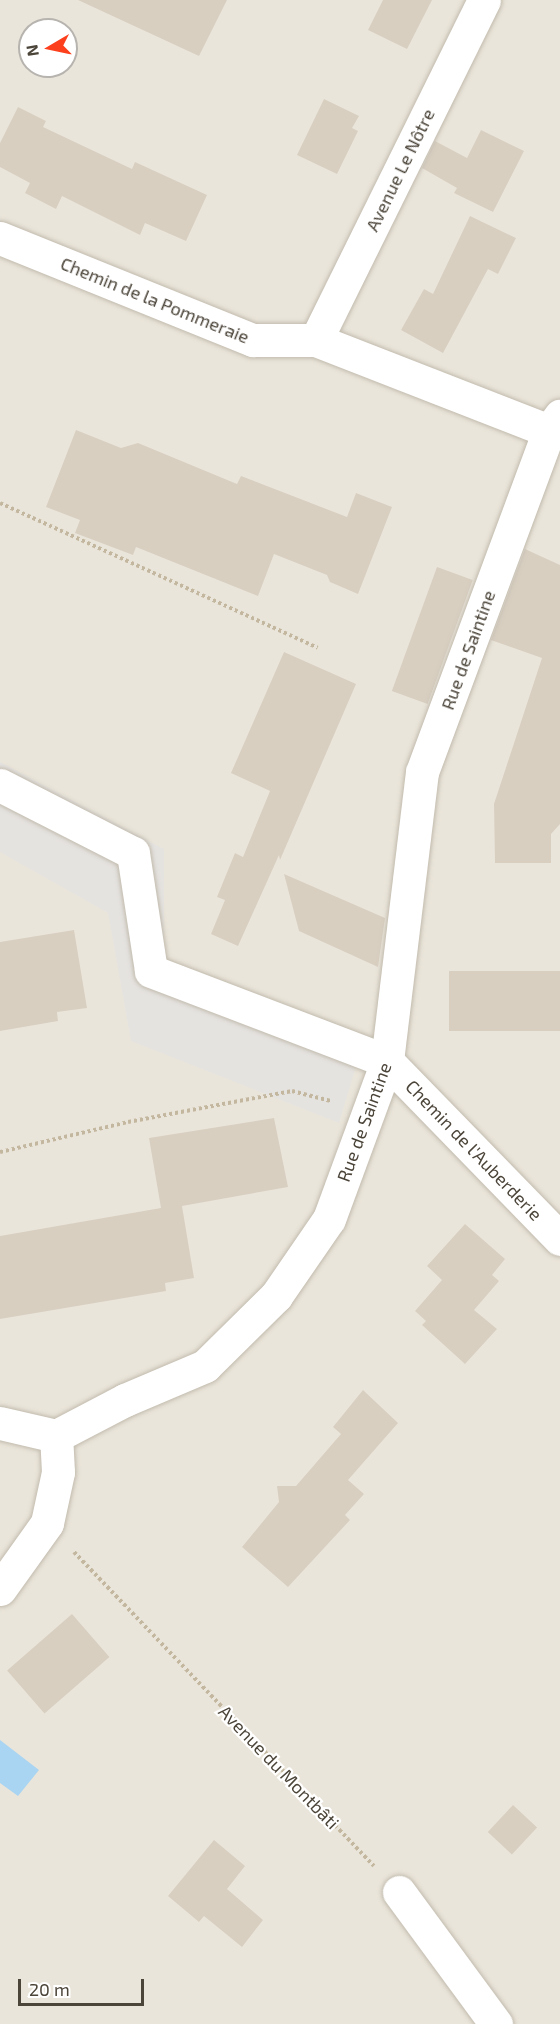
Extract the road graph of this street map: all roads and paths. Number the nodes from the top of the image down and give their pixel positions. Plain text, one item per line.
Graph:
1 (484, 0) edge
2 (0, 238) edge
3 (316, 340) junction
4 (554, 424) edge
5 (0, 503) edge
6 (318, 648) dead end
7 (0, 785) edge
8 (387, 1061) junction
9 (369, 1110) junction
10 (0, 1152) edge
11 (560, 1239) edge
12 (0, 1423) edge
13 (56, 1436) junction
14 (46, 1523) junction
15 (0, 1589) edge
16 (399, 1892) joint
17 (496, 2024) edge

1 - 3 street, Avenue Le Nôtre
2 - 3 street, Chemin de la Pommeraie
3 - 4 street, Chemin de la Pommeraie
4 - 8 street, Rue de Saintine
5 - 6 path
7 - 8 street
8 - 9 street, Rue de Saintine
8 - 11 street, Chemin de l'Auberderie
9 - 10 path
9 - 13 street, Rue de Saintine
12 - 13 street
13 - 14 street
14 - 15 street
14 - 16 path, Avenue du Montbâti
16 - 17 street

